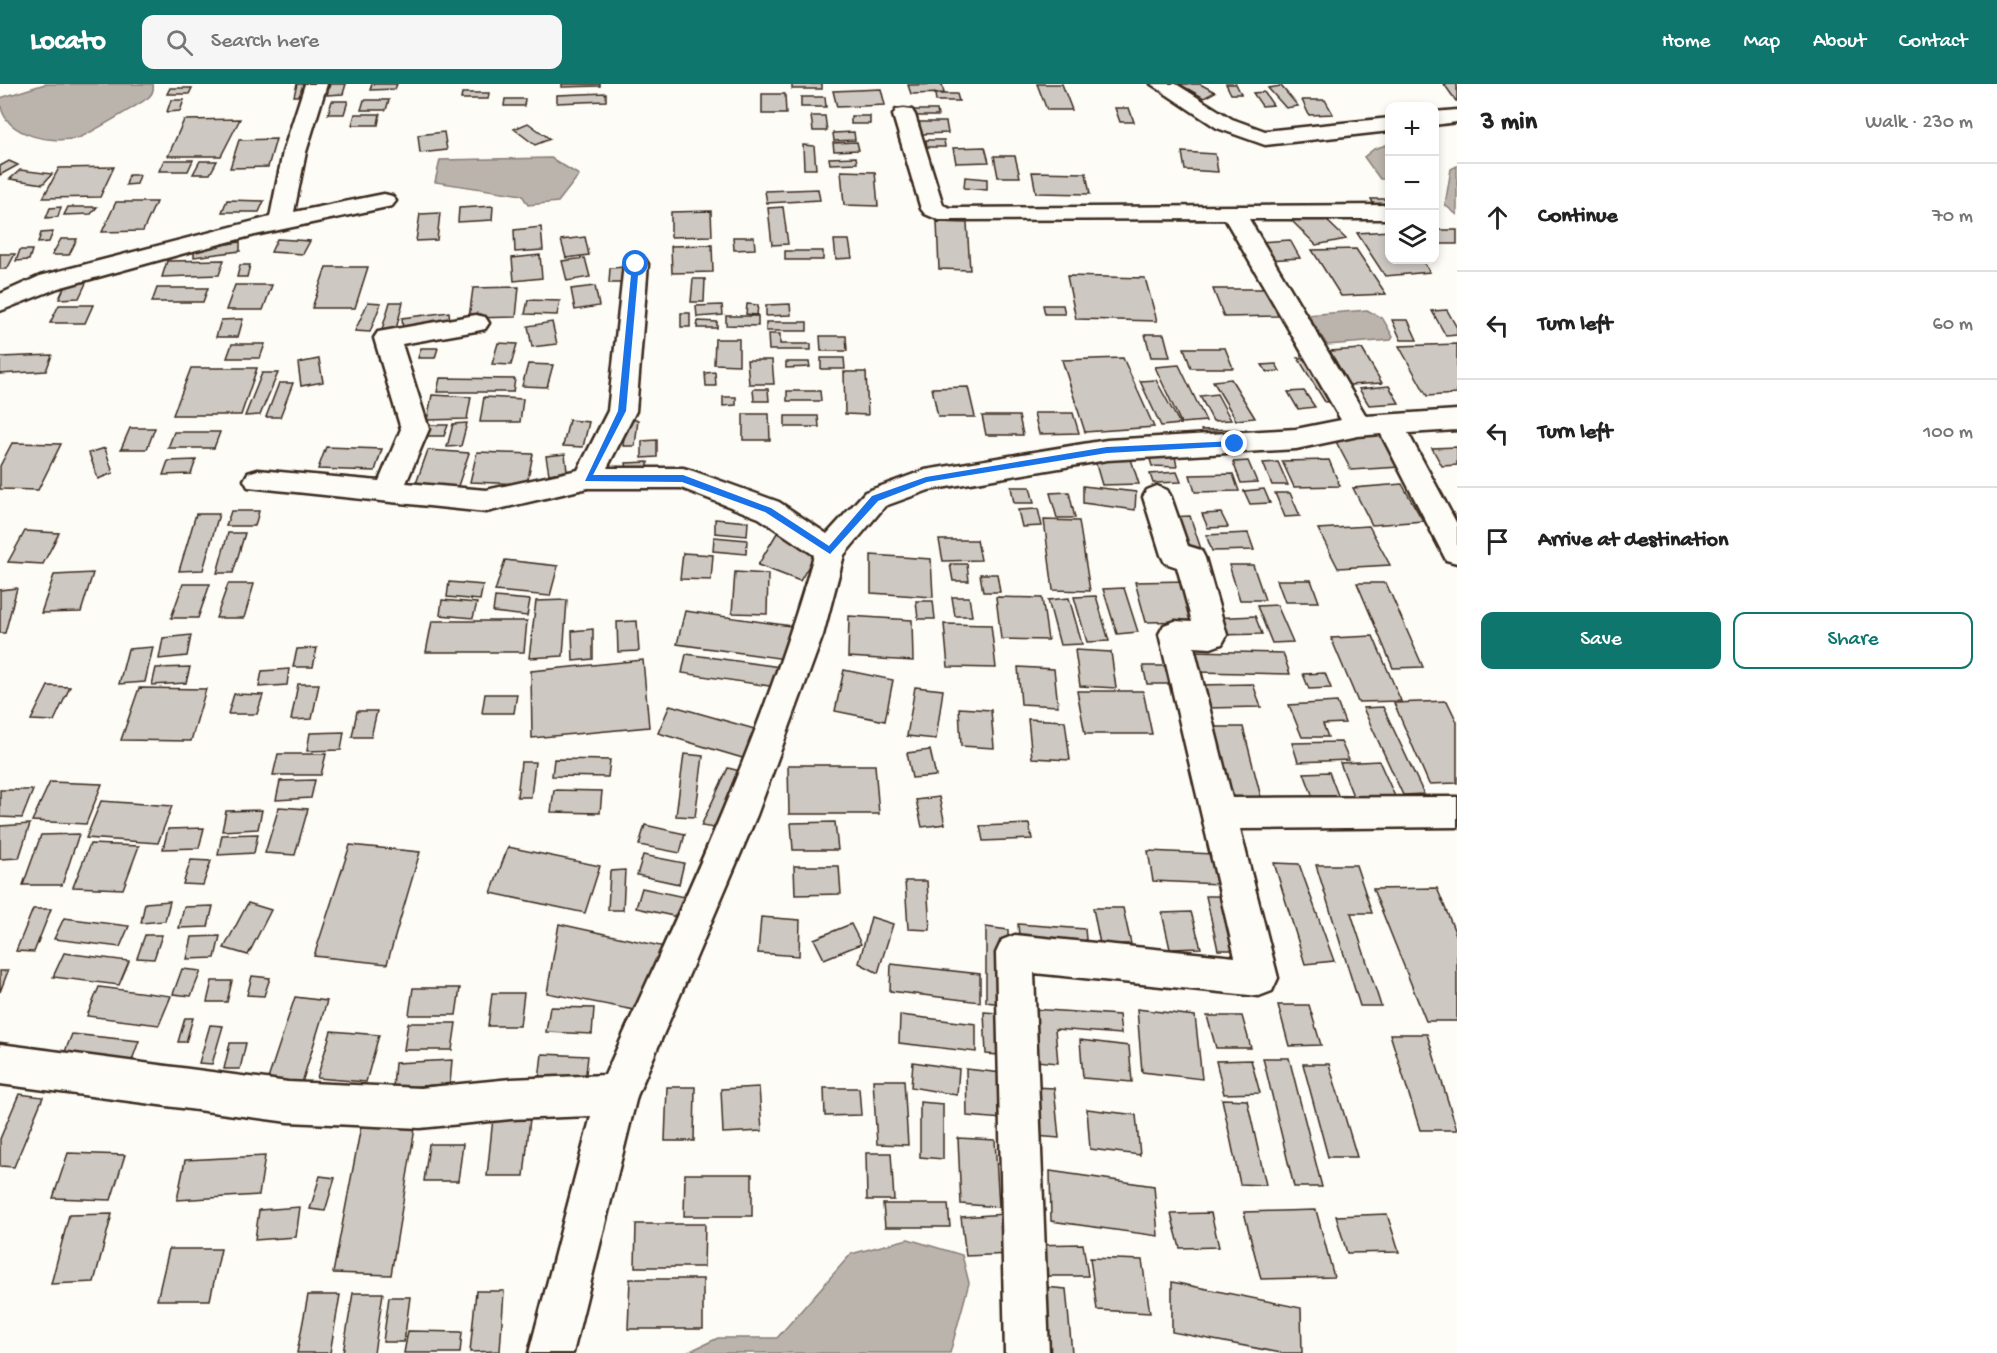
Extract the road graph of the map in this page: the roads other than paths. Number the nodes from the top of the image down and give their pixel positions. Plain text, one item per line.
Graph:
1 (316, 84) edge
2 (1162, 84) edge
3 (904, 114) dead end
4 (1457, 116) edge
5 (1439, 118) edge
6 (1385, 124) edge
7 (384, 201) dead end
8 (1233, 212) junction
9 (1385, 212) edge
10 (281, 222) junction
11 (636, 264) dead end
12 (0, 303) edge
13 (476, 323) dead end
14 (1457, 420) edge
15 (1390, 424) junction
16 (1358, 426) junction
17 (588, 478) junction
18 (258, 480) dead end
19 (388, 492) junction
20 (1157, 497) dead end
21 (830, 551) junction
22 (1457, 552) edge
23 (1457, 812) edge
24 (1219, 814) junction
25 (0, 1064) edge
26 (617, 1095) junction
27 (551, 1353) edge
28 (1027, 1353) edge

1 - 10 street
2 - 6 street
3 - 8 street
4 - 5 street
7 - 10 street
8 - 9 street
8 - 16 street
10 - 12 street
11 - 17 street
13 - 19 street
14 - 15 street
15 - 16 street
15 - 22 street
16 - 21 street
17 - 19 street
17 - 21 street
18 - 19 street
20 - 24 street
21 - 26 street
23 - 24 street
24 - 28 street
25 - 26 street
26 - 27 street

